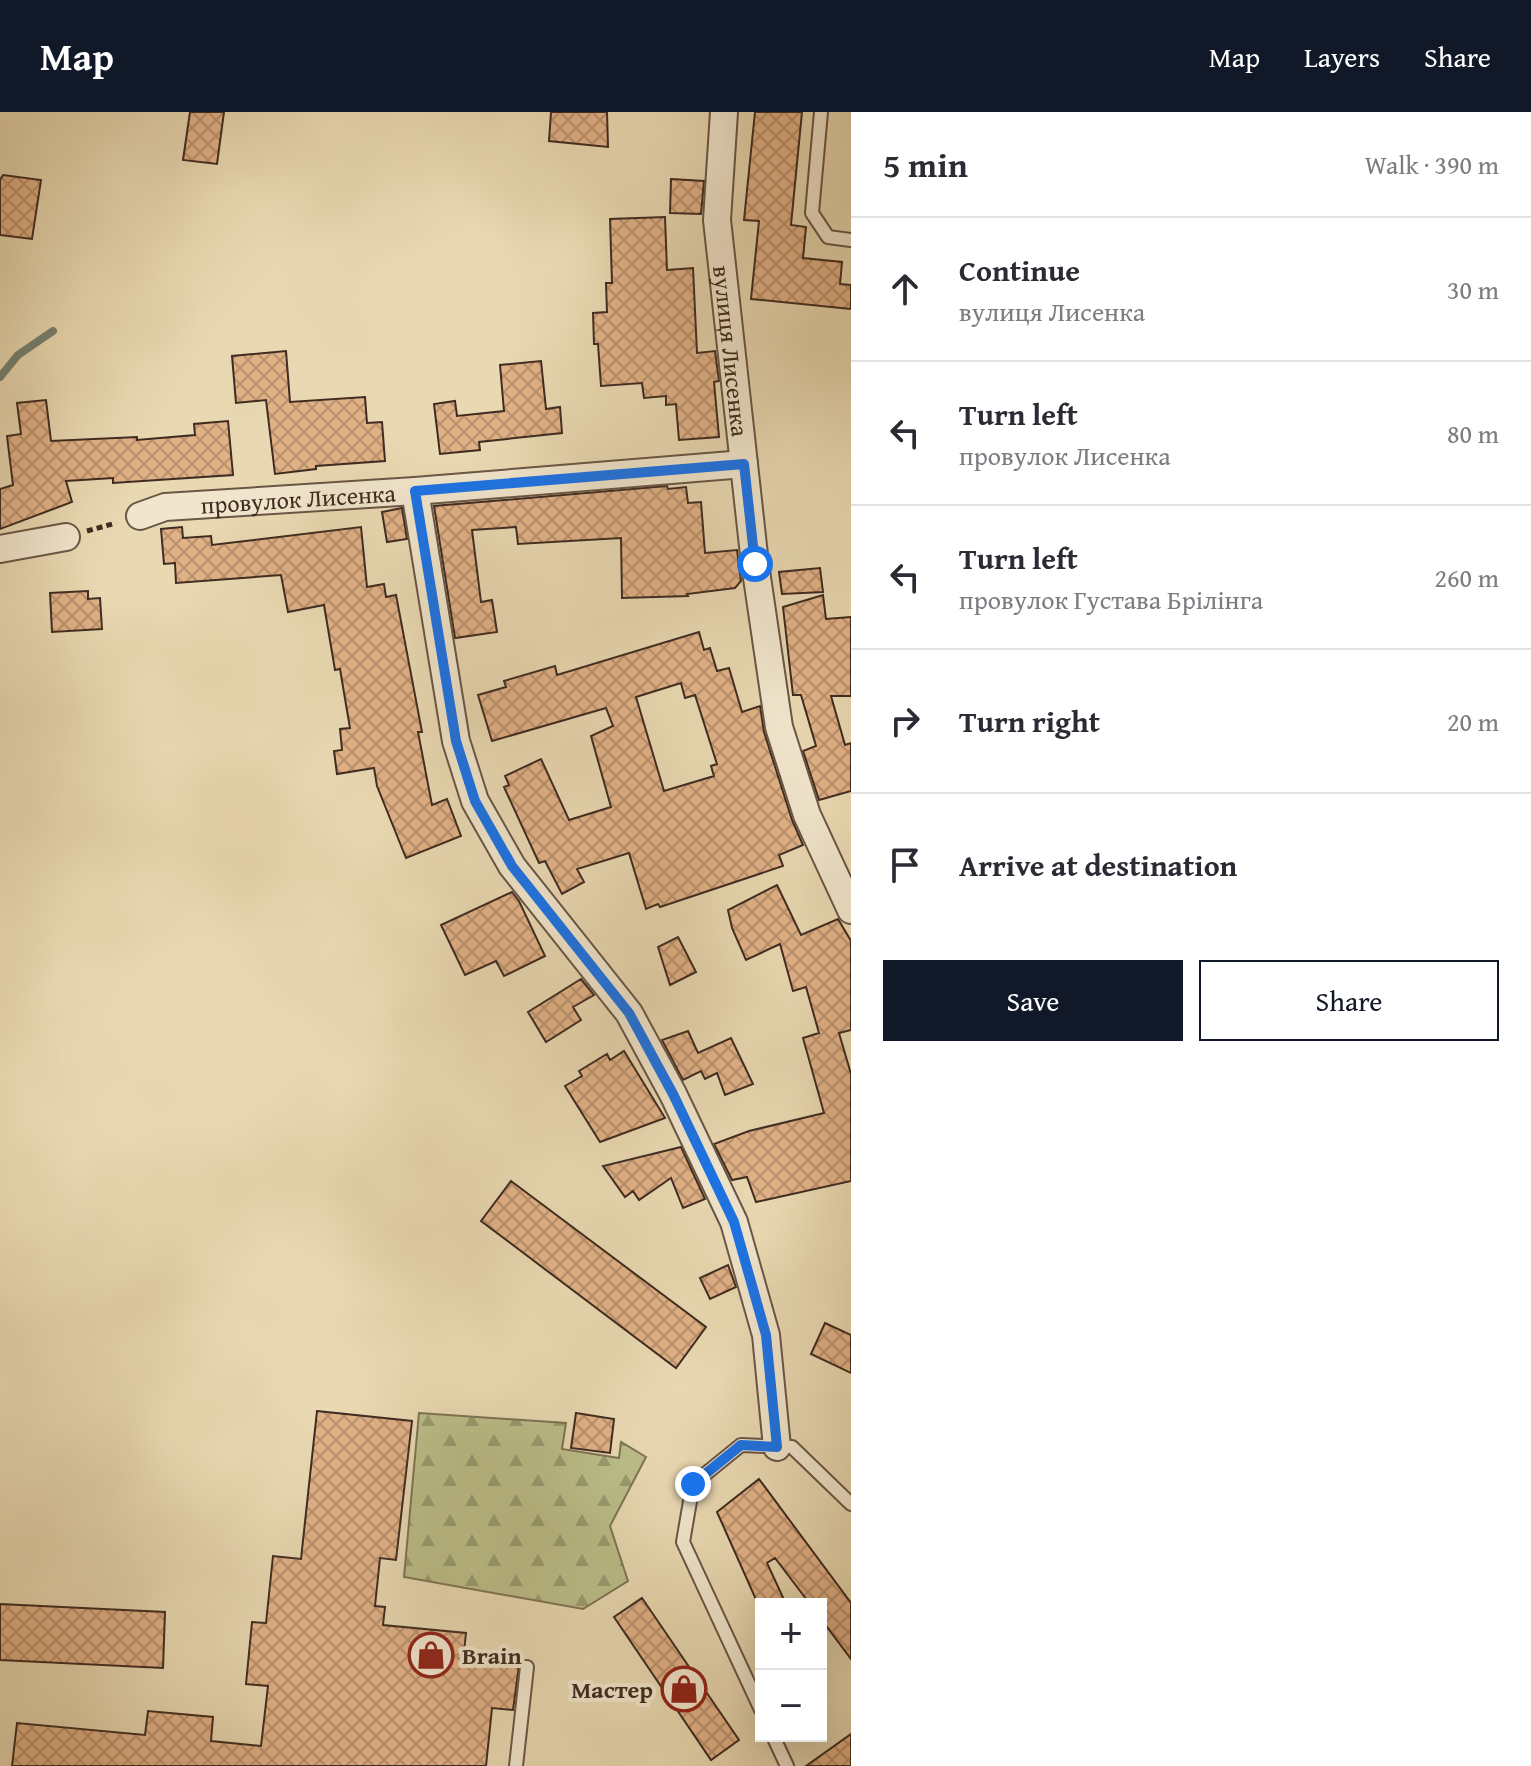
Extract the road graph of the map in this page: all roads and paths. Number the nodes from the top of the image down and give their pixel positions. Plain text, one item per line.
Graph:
1 (724, 112) edge
2 (821, 112) edge
3 (851, 240) edge
4 (744, 464) junction
5 (415, 491) junction
6 (140, 516) joint
7 (66, 537) joint
8 (0, 549) edge
9 (851, 910) edge
10 (777, 1447) junction
11 (851, 1504) edge
12 (527, 1667) dead end
13 (755, 1697) edge
14 (776, 1742) edge
15 (516, 1766) edge
16 (787, 1766) edge

1 - 4 street, вулиця Лисенка
2 - 3 lane
4 - 5 street, провулок Лисенка
4 - 9 street, вулиця Лисенка
5 - 6 street, провулок Лисенка
5 - 10 street
6 - 7 path
7 - 8 street
10 - 11 lane
10 - 13 lane
12 - 15 lane
14 - 16 lane

